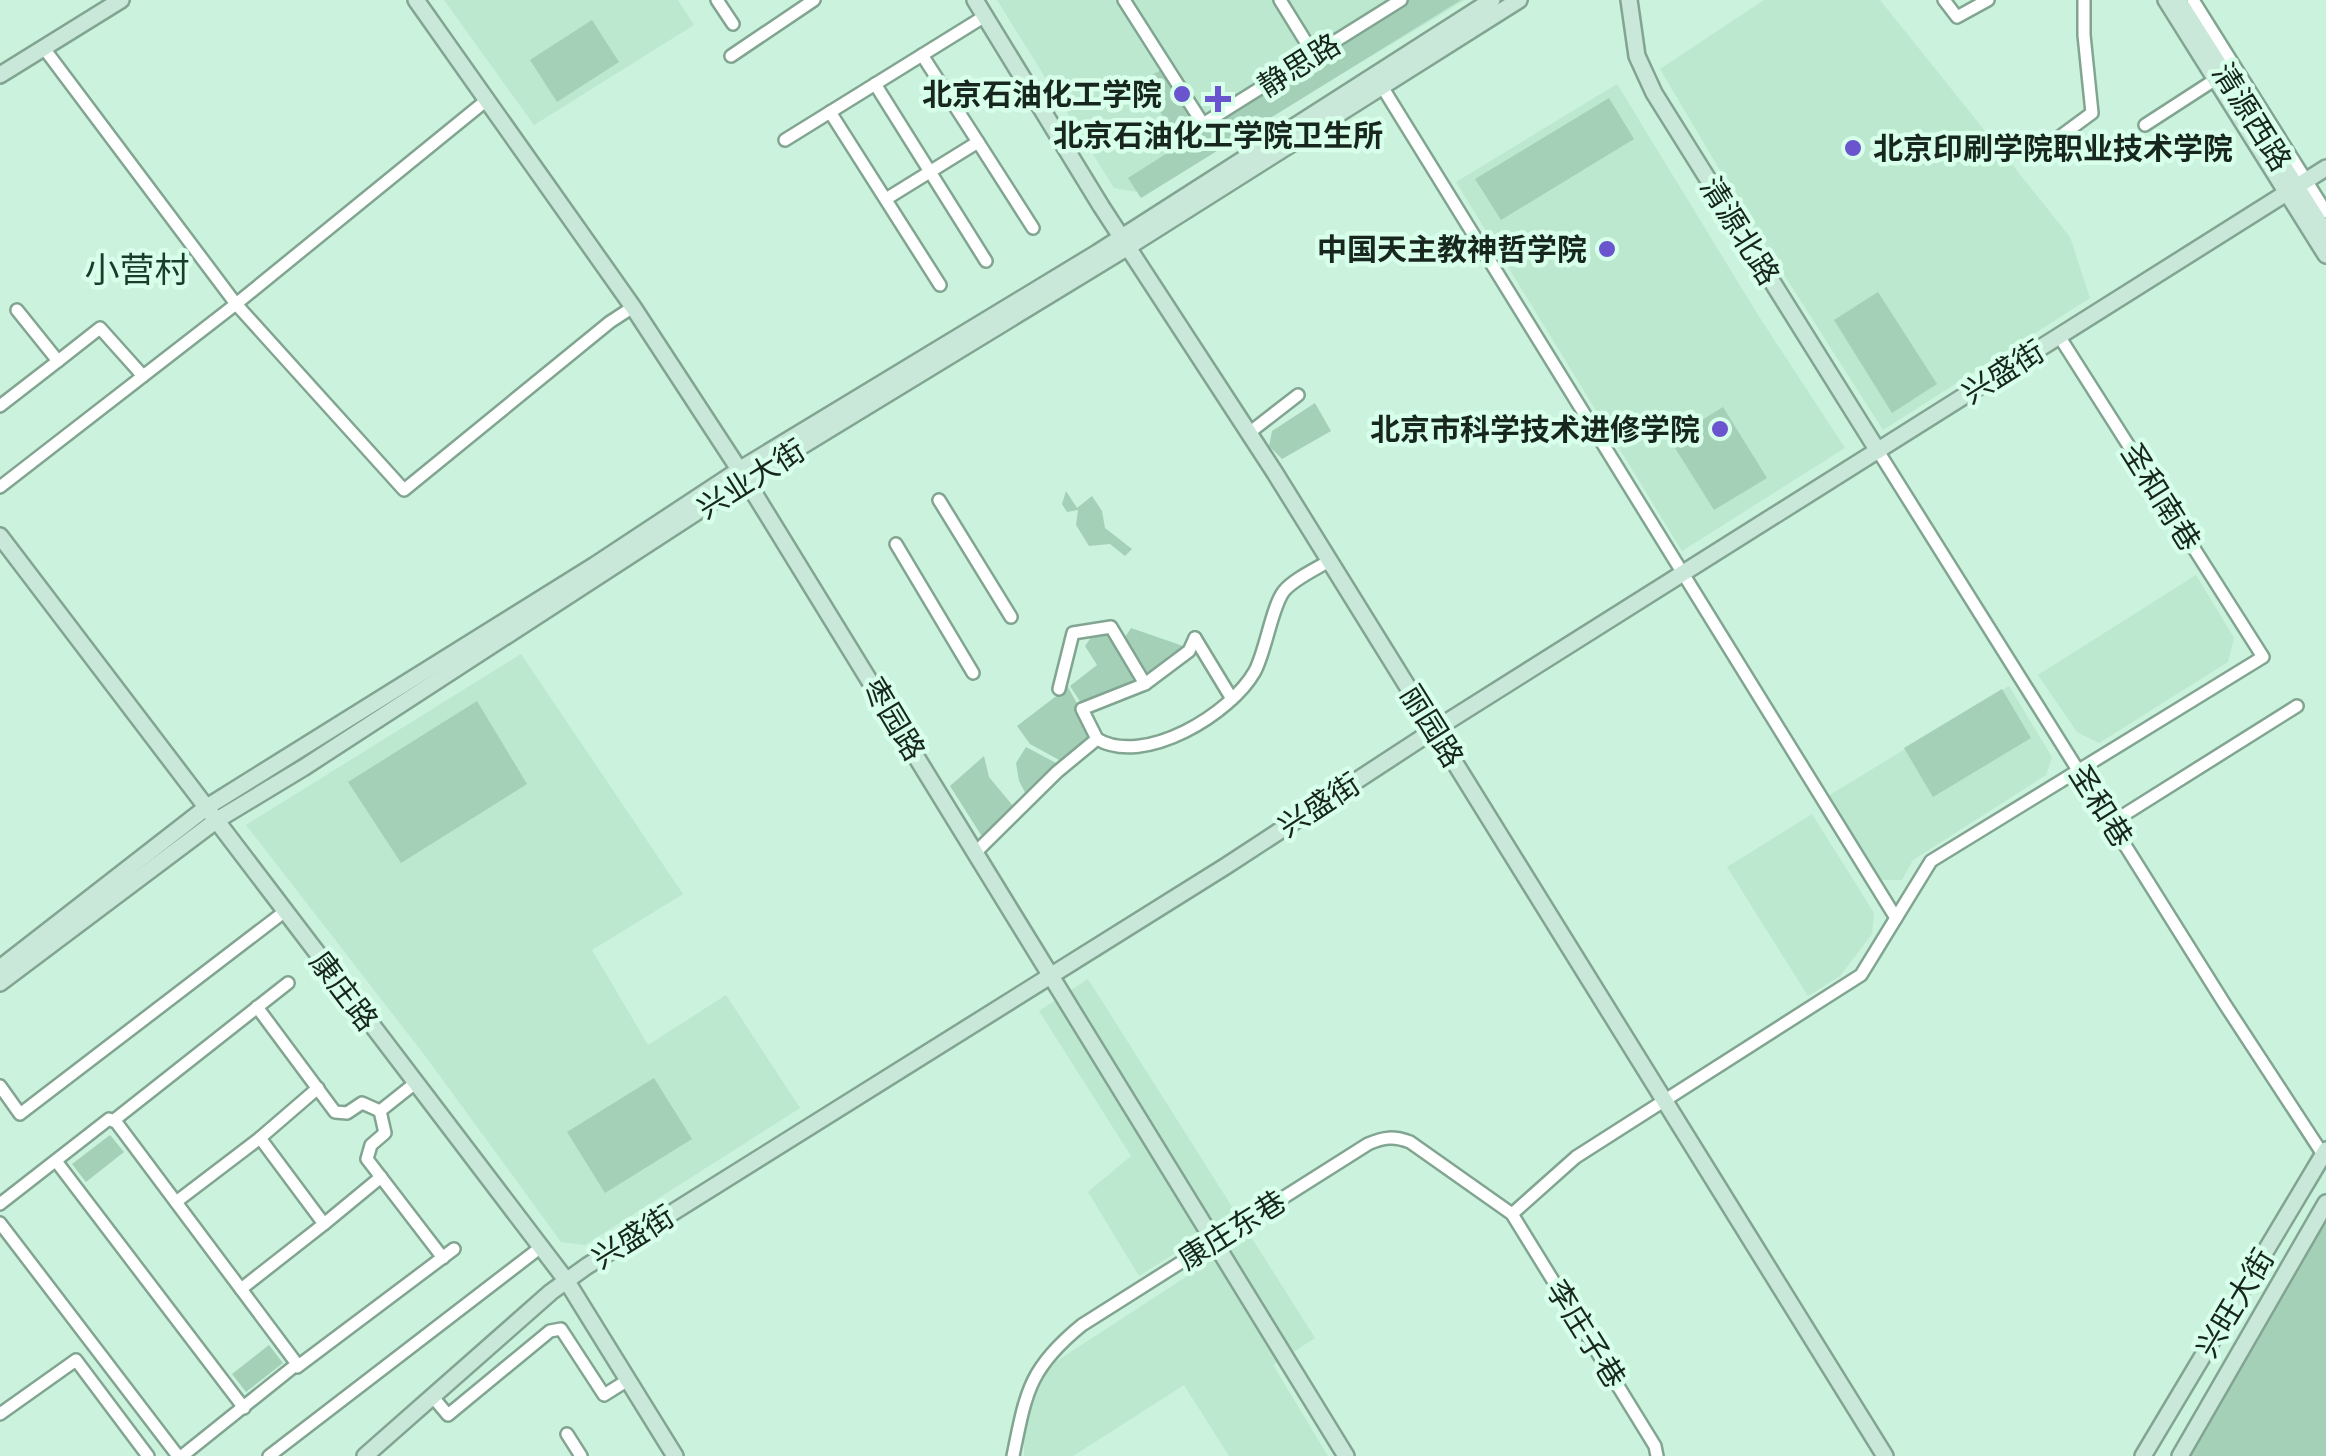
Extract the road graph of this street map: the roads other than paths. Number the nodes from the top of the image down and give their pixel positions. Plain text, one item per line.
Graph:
1 (121, 0) edge
2 (416, 0) edge
3 (717, 0) edge
4 (814, 0) edge
5 (975, 0) edge
6 (1124, 0) edge
7 (1280, 0) edge
8 (1402, 0) edge
9 (1492, 0) edge
10 (1519, 0) edge
11 (1629, 0) edge
12 (1944, 0) edge
13 (1988, 0) edge
14 (2084, 0) edge
15 (2166, 0) edge
16 (2178, 0) edge
17 (2193, 0) edge
18 (985, 16) junction
19 (733, 24) dead end
20 (43, 48) junction
21 (922, 54) junction
22 (1314, 55) junction
23 (732, 56) dead end
24 (0, 75) edge
25 (2216, 79) junction
26 (874, 84) junction
27 (1381, 85) junction
28 (488, 99) junction
29 (830, 112) junction
30 (2145, 125) dead end
31 (785, 140) dead end
32 (978, 142) junction
33 (2036, 155) dead end
34 (2326, 168) edge
35 (931, 170) junction
36 (2296, 186) junction
37 (886, 199) junction
38 (2326, 212) edge
39 (1033, 228) dead end
40 (2326, 234) edge
41 (1125, 242) junction
42 (2326, 255) edge
43 (986, 261) dead end
44 (940, 285) dead end
45 (236, 304) junction
46 (633, 307) junction
47 (17, 310) dead end
48 (2059, 336) junction
49 (58, 361) junction
50 (143, 376) junction
51 (1298, 395) dead end
52 (0, 406) edge
53 (1249, 433) junction
54 (1878, 450) junction
55 (743, 475) junction
56 (0, 486) edge
57 (939, 500) dead end
58 (0, 536) edge
59 (896, 544) dead end
60 (1329, 560) junction
61 (1683, 573) junction
62 (1011, 616) dead end
63 (973, 672) dead end
64 (1146, 684) junction
65 (1059, 689) dead end
66 (1232, 699) junction
67 (2297, 706) dead end
68 (1434, 730) junction
69 (1097, 739) junction
70 (2078, 769) junction
71 (212, 814) junction
72 (2111, 823) junction
73 (976, 852) junction
74 (284, 912) junction
75 (1896, 918) junction
76 (0, 968) edge
77 (1051, 975) junction
78 (0, 983) edge
79 (288, 983) dead end
80 (257, 1008) junction
81 (414, 1084) junction
82 (0, 1086) edge
83 (318, 1088) junction
84 (1664, 1101) junction
85 (380, 1111) junction
86 (112, 1121) junction
87 (260, 1138) junction
88 (2325, 1155) edge
89 (56, 1161) junction
90 (382, 1177) junction
91 (176, 1202) junction
92 (0, 1204) edge
93 (2326, 1204) edge
94 (1512, 1214) junction
95 (0, 1223) edge
96 (324, 1224) junction
97 (1213, 1241) junction
98 (541, 1248) junction
99 (454, 1249) dead end
100 (442, 1258) junction
101 (566, 1280) junction
102 (241, 1288) junction
103 (297, 1367) junction
104 (628, 1380) junction
105 (432, 1396) junction
106 (244, 1408) junction
107 (0, 1414) edge
108 (567, 1434) dead end
109 (146, 1455) edge
110 (180, 1456) edge
111 (269, 1456) edge
112 (364, 1456) edge
113 (580, 1456) edge
114 (675, 1456) edge
115 (1013, 1456) edge
116 (1346, 1456) edge
117 (1656, 1456) edge
118 (1885, 1456) edge
119 (2144, 1456) edge
120 (2180, 1456) edge

1 - 20 street
2 - 28 street, 枣园路
3 - 19 street
4 - 23 street
5 - 18 street, 丽园路
6 - 22 street, 静思路
7 - 22 street
8 - 22 street, 静思路
9 - 41 street, 兴业大街
10 - 27 street, 兴业大街
11 - 54 street, 清源北路
12 - 13 street
14 - 33 street
15 - 25 street, 清源西路
16 - 36 street, 清源西路
17 - 36 street, 清源西路
18 - 21 street
18 - 41 street, 丽园路
20 - 24 street
20 - 45 street
21 - 26 street
21 - 32 street
25 - 30 street
25 - 36 street, 清源西路
26 - 29 street
26 - 35 street
27 - 41 street, 兴业大街
27 - 61 street
28 - 45 street
28 - 46 street, 枣园路
29 - 31 street
29 - 37 street
32 - 35 street
32 - 39 street
34 - 36 street, 兴盛街
35 - 37 street
35 - 43 street
36 - 38 street, 清源西路
36 - 40 street, 清源西路
36 - 42 street, 清源西路
36 - 48 street, 兴盛街
37 - 44 street
41 - 53 street, 丽园路
41 - 55 street, 兴业大街
45 - 46 street
45 - 50 street
46 - 55 street, 枣园路
47 - 49 street
48 - 54 street, 兴盛街
48 - 70 street, 圣和南巷
49 - 50 street
49 - 52 street
50 - 56 street
51 - 53 street
53 - 60 street, 丽园路
54 - 61 street, 兴盛街
54 - 70 street, 圣和巷
55 - 71 street, 兴业大街
55 - 73 street, 枣园路
57 - 62 street
58 - 71 street, 康庄路
59 - 63 street
60 - 66 street
60 - 68 street, 丽园路
61 - 68 street, 兴盛街
61 - 75 street
64 - 65 street
64 - 66 street
64 - 69 street
66 - 69 street
67 - 72 street
68 - 77 street, 兴盛街
68 - 84 street, 丽园路
69 - 73 street
70 - 72 street, 圣和巷
70 - 75 street
71 - 74 street, 康庄路
71 - 76 street, 兴业大街
71 - 78 street, 兴业大街
72 - 88 street, 圣和巷
73 - 77 street, 枣园路
74 - 81 street, 康庄路
74 - 82 street
75 - 84 street
77 - 97 street, 枣园路
77 - 101 street, 兴盛街
79 - 80 street
80 - 83 street
80 - 86 street
81 - 85 street
81 - 98 street, 康庄路
83 - 85 street
83 - 87 street
84 - 94 street
84 - 118 street, 丽园路
85 - 90 street
86 - 89 street
86 - 91 street
87 - 91 street
87 - 96 street
88 - 119 street, 兴旺大街
89 - 92 street
89 - 106 street
90 - 96 street
90 - 100 street
91 - 102 street
93 - 120 street, 兴旺大街
94 - 97 street, 康庄东巷
94 - 117 street, 李庄子巷
95 - 110 street
96 - 102 street
97 - 115 street, 康庄东巷
97 - 116 street, 枣园路
98 - 101 street, 康庄路
98 - 111 street
99 - 100 street
100 - 103 street
101 - 104 street, 康庄路
101 - 105 street, 兴盛街
102 - 103 street
103 - 106 street
104 - 105 street
104 - 114 street, 康庄路
105 - 112 street, 兴盛街
106 - 110 street
107 - 109 street
108 - 113 street

